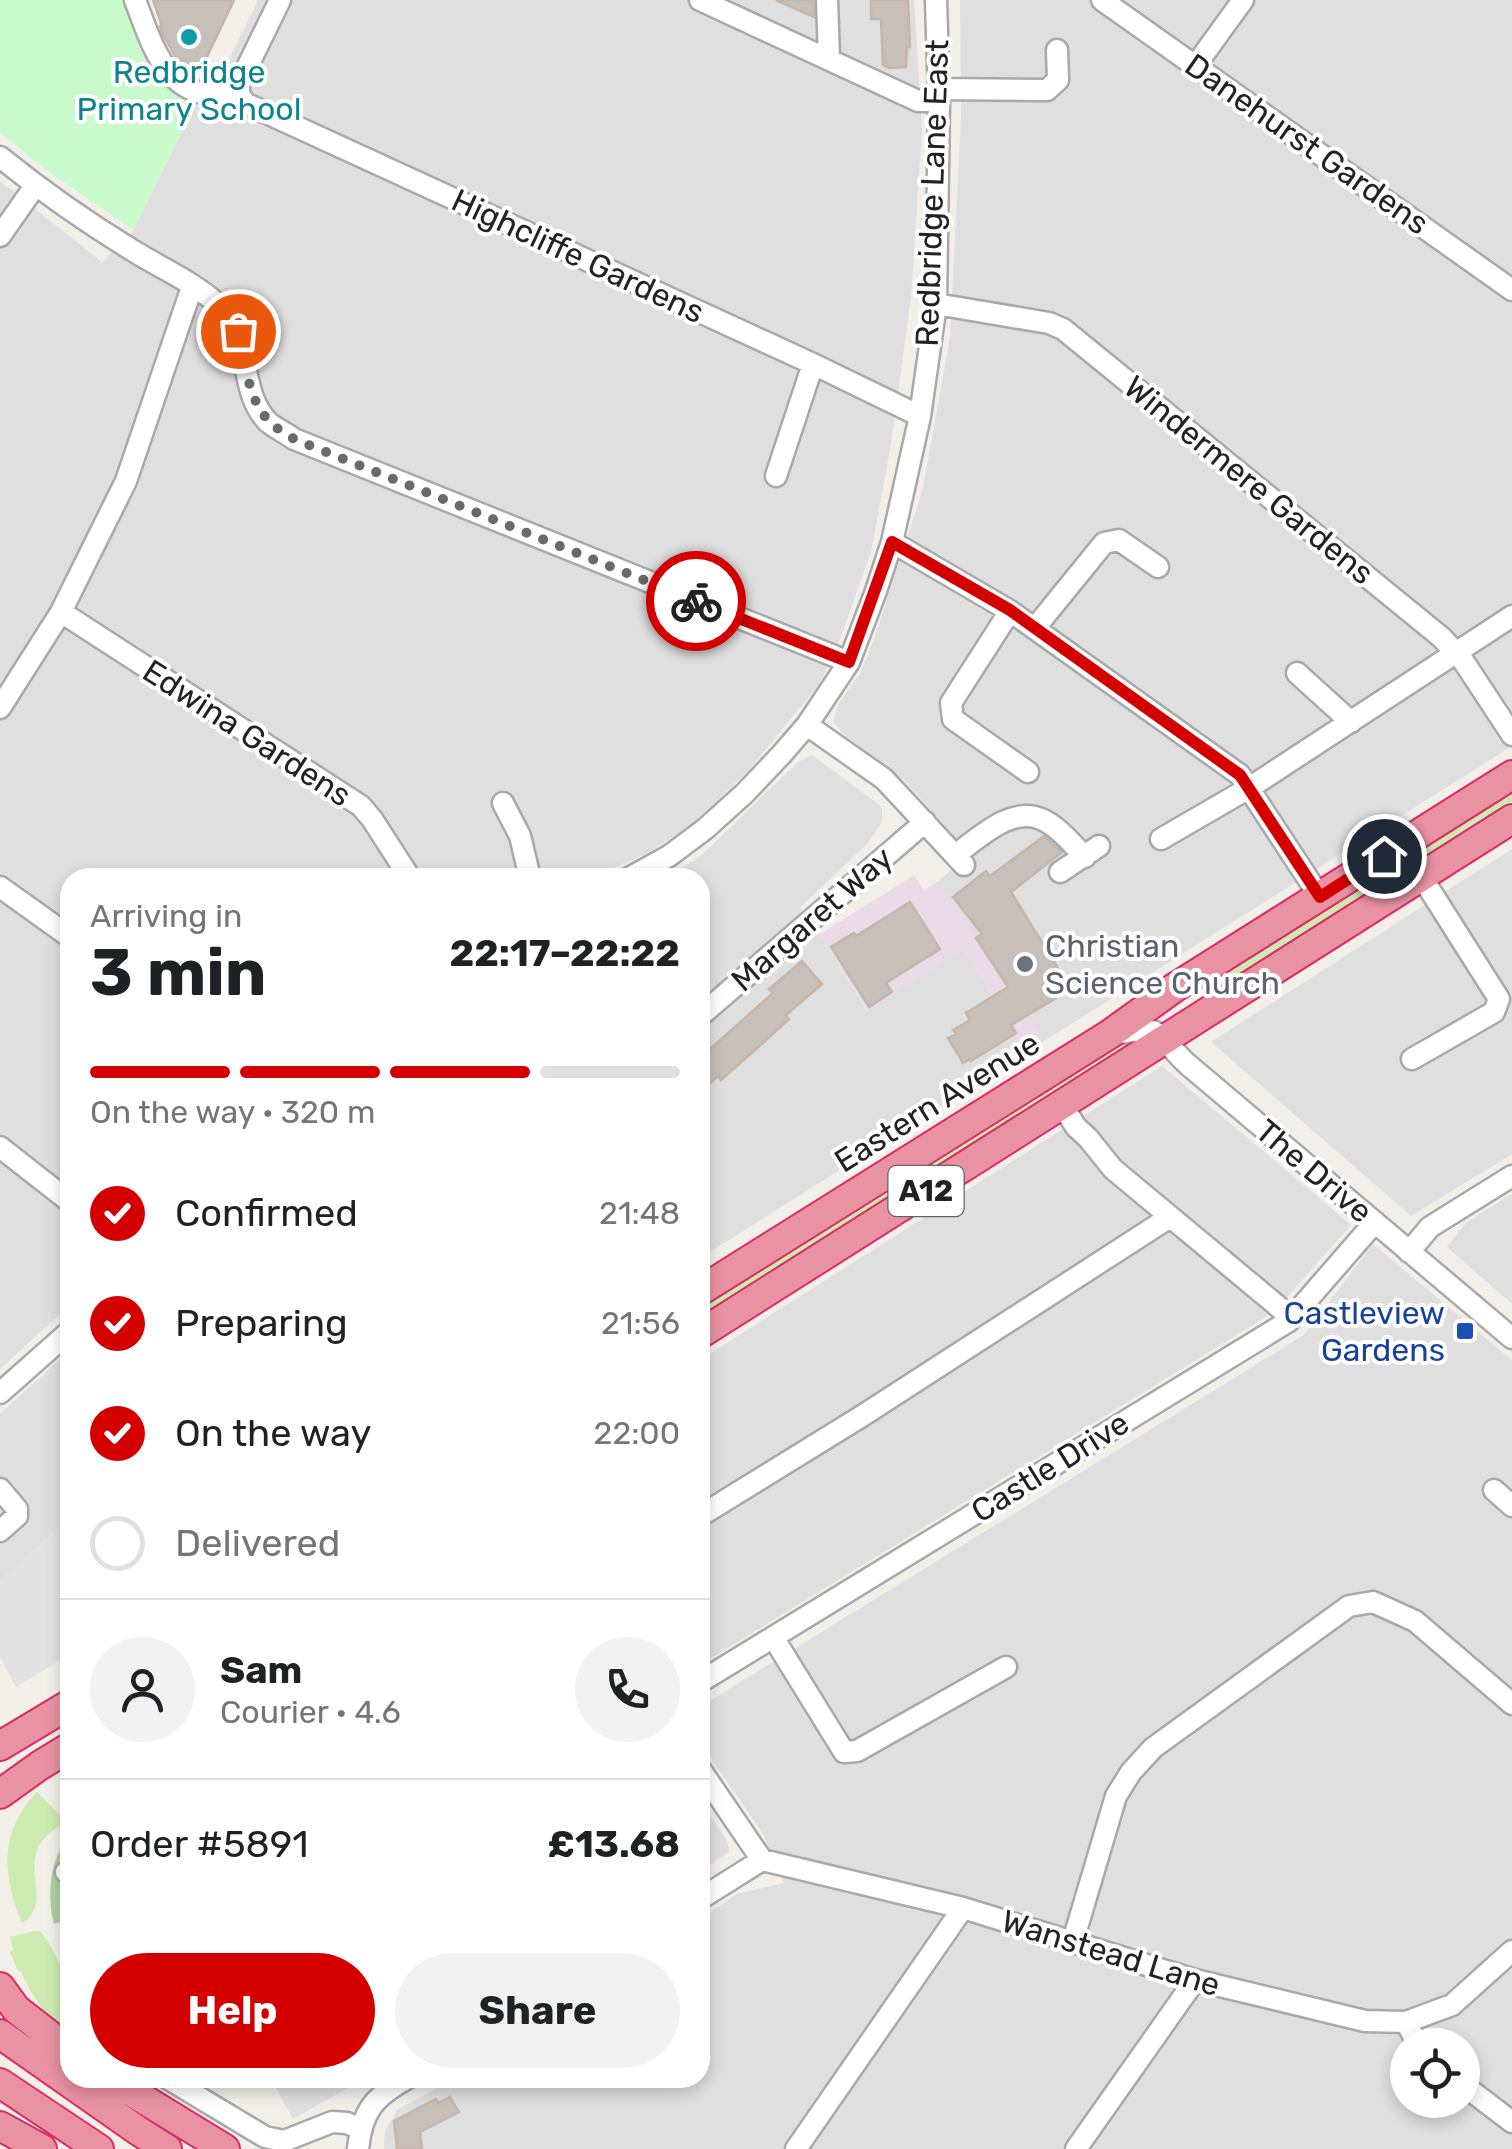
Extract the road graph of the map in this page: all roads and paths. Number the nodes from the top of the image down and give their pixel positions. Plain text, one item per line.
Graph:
1 (135, 0) edge
2 (280, 0) edge
3 (700, 0) edge
4 (827, 0) edge
5 (936, 0) edge
6 (1102, 0) edge
7 (1243, 0) edge
8 (1057, 50) dead end
9 (829, 59) junction
10 (1196, 66) junction
11 (238, 94) junction
12 (939, 95) junction
13 (0, 157) edge
14 (36, 186) junction
15 (0, 236) edge
16 (192, 287) junction
17 (1512, 290) edge
18 (936, 304) junction
19 (813, 364) junction
20 (920, 416) junction
21 (776, 476) dead end
22 (892, 542) junction
23 (1158, 567) dead end
24 (1010, 610) junction
25 (61, 612) junction
26 (1512, 616) edge
27 (1035, 628) junction
28 (1457, 654) junction
29 (849, 662) junction
30 (1297, 673) dead end
31 (0, 708) edge
32 (1351, 722) junction
33 (807, 725) junction
34 (1512, 735) edge
35 (1028, 772) dead end
36 (1512, 775) edge
37 (1249, 788) junction
38 (503, 803) dead end
39 (1512, 818) edge
40 (925, 822) junction
41 (1161, 840) dead end
42 (404, 868) edge
43 (528, 868) edge
44 (647, 868) edge
45 (1060, 872) dead end
46 (1421, 876) junction
47 (0, 887) edge
48 (1320, 897) junction
49 (60, 929) edge
50 (710, 1007) edge
51 (1110, 1034) junction
52 (1166, 1039) junction
53 (1412, 1058) dead end
54 (1062, 1106) junction
55 (0, 1147) edge
56 (1512, 1176) edge
57 (60, 1194) edge
58 (1170, 1217) junction
59 (1374, 1222) junction
60 (1409, 1252) junction
61 (710, 1285) edge
62 (1292, 1318) junction
63 (710, 1328) edge
64 (1512, 1338) edge
65 (60, 1340) edge
66 (0, 1393) edge
67 (0, 1489) edge
68 (1494, 1490) dead end
69 (1512, 1506) edge
70 (710, 1510) edge
71 (0, 1531) edge
72 (773, 1638) junction
73 (1006, 1666) dead end
74 (710, 1676) edge
75 (1512, 1704) edge
76 (60, 1710) edge
77 (0, 1746) edge
78 (60, 1753) edge
79 (710, 1784) edge
80 (0, 1794) edge
81 (762, 1860) junction
82 (710, 1893) edge
83 (963, 1908) junction
84 (1073, 1942) junction
85 (1512, 1950) edge
86 (1195, 1980) junction
87 (0, 1987) edge
88 (1406, 2022) junction
89 (1409, 2028) edge
90 (0, 2034) edge
91 (60, 2044) edge
92 (60, 2076) edge
93 (2, 2084) edge
94 (78, 2088) edge
95 (125, 2088) edge
96 (183, 2088) edge
97 (392, 2088) edge
98 (1480, 2098) edge
99 (1512, 2122) edge
100 (0, 2126) edge
101 (359, 2139) edge
102 (42, 2149) edge
103 (99, 2149) edge
104 (168, 2149) edge
105 (225, 2149) edge
106 (796, 2149) edge
107 (1077, 2149) edge

1 - 11 street
2 - 11 street
3 - 9 street
4 - 9 street
5 - 12 street, Redbridge Lane East
6 - 10 street, Danehurst Gardens
7 - 10 street
8 - 12 street
9 - 12 street
10 - 17 street, Danehurst Gardens
11 - 19 street, Highcliffe Gardens
12 - 18 street, Redbridge Lane East
13 - 14 street
14 - 15 street
14 - 16 street
16 - 25 street
16 - 29 street
18 - 20 street, Redbridge Lane East
18 - 28 street, Windermere Gardens
19 - 20 street, Highcliffe Gardens
19 - 21 street
20 - 22 street, Redbridge Lane East
22 - 24 street
22 - 29 street, Redbridge Lane East
23 - 27 street
24 - 27 street
24 - 35 street
25 - 31 street
25 - 42 street, Edwina Gardens
26 - 28 street
27 - 37 street
28 - 32 street
28 - 34 street, Windermere Gardens
29 - 33 street, Redbridge Lane East
30 - 32 street
32 - 37 street
33 - 40 street, Margaret Way
33 - 44 street, Redbridge Lane East
36 - 48 highway, Eastern Avenue / A12
37 - 41 street
37 - 48 street
38 - 43 street
39 - 46 highway, A12
40 - 45 street, Margaret Way
40 - 50 street, Margaret Way
46 - 52 highway, A12
46 - 53 street
47 - 49 street
48 - 51 highway, Eastern Avenue / A12
51 - 52 street
51 - 61 highway, Eastern Avenue / A12
52 - 54 highway, A12
52 - 59 street, The Drive
54 - 58 street
54 - 63 highway, A12
55 - 57 street
56 - 60 street
58 - 62 street
58 - 70 street
59 - 60 street, The Drive
59 - 62 street, Castle Drive
60 - 64 street, The Drive
62 - 72 street, Castle Drive
65 - 66 street
67 - 71 street
68 - 69 street
72 - 73 street
72 - 74 street, Castle Drive
75 - 84 street
76 - 77 highway
78 - 80 highway
79 - 81 street
81 - 82 street
81 - 83 street, Wanstead Lane
83 - 84 street, Wanstead Lane
83 - 106 street
84 - 86 street, Wanstead Lane
85 - 88 street, Wanstead Lane
86 - 88 street, Wanstead Lane
86 - 107 street
87 - 91 highway
88 - 89 street
90 - 92 highway
93 - 103 highway
94 - 104 highway
95 - 105 highway
96 - 101 street
97 - 101 street
98 - 99 street
100 - 102 highway

